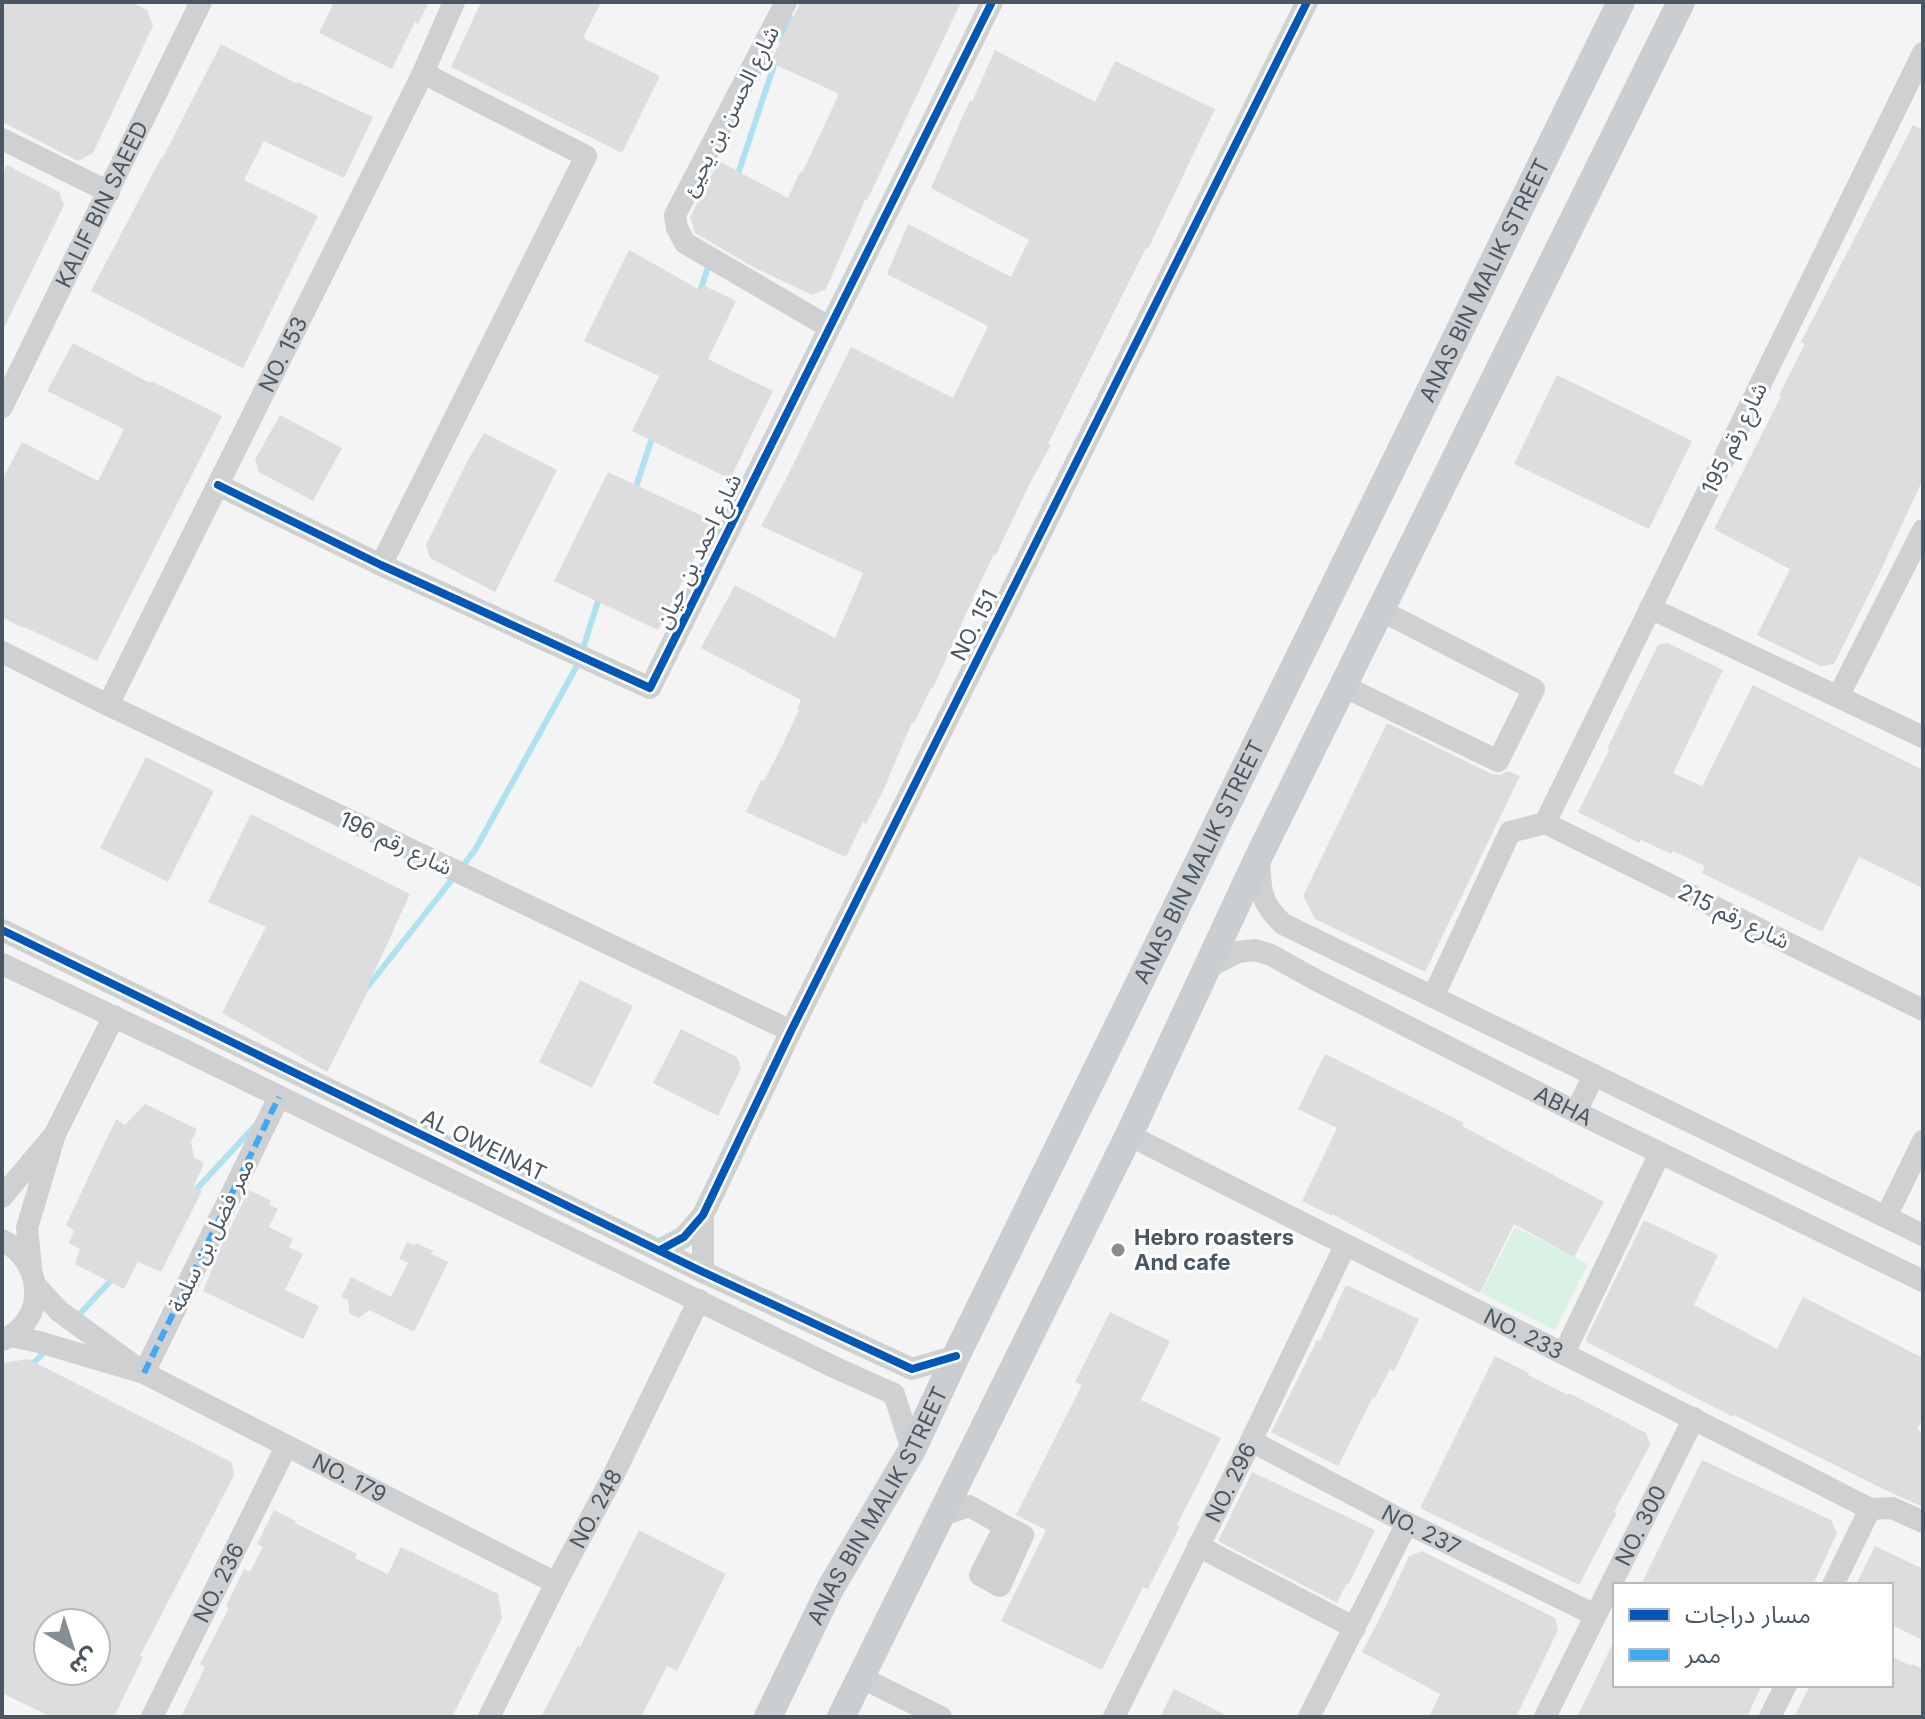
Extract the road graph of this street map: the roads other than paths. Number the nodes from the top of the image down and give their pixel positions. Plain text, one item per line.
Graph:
1 (201, 2) edge
2 (454, 2) edge
3 (786, 2) edge
4 (992, 2) edge
5 (1307, 2) edge
6 (1621, 2) edge
7 (1681, 2) edge
8 (1923, 53) edge
9 (423, 73) junction
10 (2, 139) edge
11 (109, 192) junction
12 (829, 327) junction
13 (10, 371) edge
14 (2, 407) edge
15 (218, 485) junction
16 (1923, 530) edge
17 (381, 565) junction
18 (1650, 608) junction
19 (1380, 610) junction
20 (2, 652) edge
21 (1343, 686) junction
22 (1838, 697) junction
23 (108, 705) junction
24 (1923, 737) edge
25 (1545, 823) junction
26 (1259, 856) junction
27 (2, 930) edge
28 (1310, 938) junction
29 (2, 964) edge
30 (1295, 968) junction
31 (1205, 969) junction
32 (96, 976) junction
33 (1433, 997) junction
34 (82, 1001) junction
35 (163, 1009) junction
36 (1923, 1010) edge
37 (114, 1016) junction
38 (791, 1031) junction
39 (149, 1033) junction
40 (1594, 1075) junction
41 (279, 1097) junction
42 (1576, 1112) junction
43 (55, 1134) junction
44 (1129, 1135) junction
45 (1923, 1141) edge
46 (1660, 1153) junction
47 (2, 1197) edge
48 (703, 1215) junction
49 (1886, 1217) junction
50 (1923, 1235) edge
51 (2, 1240) edge
52 (1345, 1246) junction
53 (660, 1250) junction
54 (703, 1272) junction
55 (33, 1277) junction
56 (1923, 1281) edge
57 (699, 1300) junction
58 (7, 1338) edge
59 (843, 1338) junction
60 (1564, 1353) junction
61 (956, 1356) junction
62 (834, 1367) junction
63 (144, 1373) junction
64 (1694, 1418) junction
65 (1251, 1441) junction
66 (286, 1447) junction
67 (912, 1450) junction
68 (1870, 1509) junction
69 (940, 1516) junction
70 (1923, 1522) edge
71 (1407, 1523) junction
72 (1005, 1526) dead end
73 (1198, 1546) junction
74 (556, 1583) junction
75 (1834, 1583) edge
76 (1595, 1615) junction
77 (1355, 1628) junction
78 (860, 1677) junction
79 (1785, 1687) edge
80 (152, 1717) edge
81 (489, 1717) edge
82 (768, 1717) edge
83 (841, 1717) edge
84 (941, 1717) edge
85 (1114, 1717) edge
86 (1309, 1717) edge
87 (1545, 1717) edge
88 (1770, 1717) edge

1 - 11 street, KALIF BIN SAEED
2 - 9 street, NO. 153
3 - 12 street, شارع الحسن بن يحيئ
4 - 12 street, شارع احمد بن حيان
5 - 38 street, NO. 151
6 - 61 main road, ANAS BIN MALIK STREET
7 - 19 main road
8 - 18 street, شارع رقم 195
9 - 15 street, NO. 153
9 - 17 street
10 - 11 street
11 - 13 street, KALIF BIN SAEED
12 - 17 street, شارع احمد بن حيان
13 - 14 street, KALIF BIN SAEED
15 - 17 street, شارع احمد بن حيان
15 - 23 street, NO. 153
16 - 22 street
18 - 22 street
18 - 25 street, شارع رقم 195
19 - 21 main road
19 - 21 street
20 - 23 street, شارع رقم 196
21 - 26 main road
22 - 24 street
23 - 38 street, شارع رقم 196
25 - 33 street
25 - 36 street, شارع رقم 215
26 - 28 street, ABHA
26 - 31 main road
27 - 32 street, AL OWEINAT
28 - 30 street
28 - 33 street, ABHA
29 - 34 street, AL OWEINAT
30 - 31 street, ABHA
30 - 42 street, ABHA
31 - 44 main road
32 - 34 street
32 - 35 street, AL OWEINAT
33 - 40 street, ABHA
34 - 37 street, AL OWEINAT
35 - 39 street
35 - 53 street, AL OWEINAT
37 - 39 street, AL OWEINAT
37 - 43 street
38 - 48 street, NO. 151
39 - 41 street, AL OWEINAT
40 - 42 street
40 - 49 street, ABHA
41 - 57 street, AL OWEINAT
41 - 63 street, ممر فضل بن سلمة
42 - 46 street, ABHA
43 - 47 street
43 - 55 street
44 - 52 street, NO. 233
44 - 69 main road
45 - 49 street
46 - 56 street, ABHA
46 - 60 street
48 - 53 street, NO. 151
48 - 54 street, NO. 151
49 - 50 street, ABHA
51 - 55 street, NO. 179
52 - 60 street, NO. 233
52 - 65 street, NO. 296
53 - 54 street, AL OWEINAT
54 - 59 street, AL OWEINAT
55 - 58 street
55 - 63 street, NO. 179
57 - 62 street, AL OWEINAT
57 - 74 street, NO. 248
58 - 63 street, NO. 179
59 - 61 street, AL OWEINAT
59 - 62 street
60 - 64 street, NO. 233
61 - 67 main road, ANAS BIN MALIK STREET
62 - 67 street, AL OWEINAT
63 - 66 street, NO. 179
64 - 68 street, NO. 233
64 - 76 street, NO. 300
65 - 71 street, NO. 237
65 - 73 street, NO. 296
66 - 74 street, NO. 179
66 - 80 street, NO. 236
67 - 82 main road, ANAS BIN MALIK STREET
68 - 70 street, NO. 233
68 - 75 street
69 - 72 street
69 - 78 main road
71 - 76 street, NO. 237
71 - 77 street
73 - 77 street
73 - 85 street, NO. 296
74 - 81 street, NO. 248
76 - 87 street, NO. 300
77 - 86 street
78 - 83 main road
78 - 84 street
79 - 88 street

